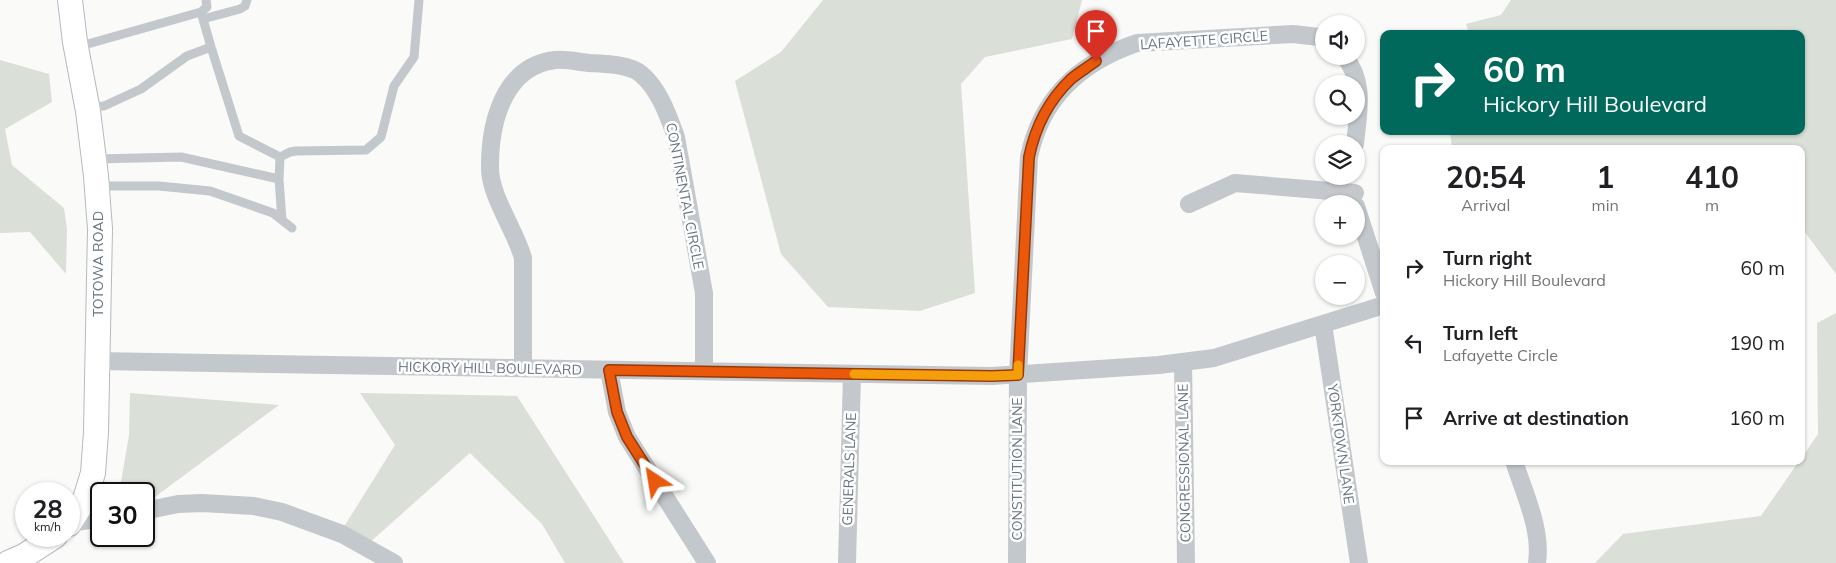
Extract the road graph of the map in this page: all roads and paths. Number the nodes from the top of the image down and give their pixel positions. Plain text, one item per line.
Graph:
1 (70, 0) edge
2 (206, 0) edge
3 (247, 0) edge
4 (419, 0) edge
5 (202, 16) junction
6 (1315, 37) edge
7 (76, 47) junction
8 (211, 47) junction
9 (1349, 65) edge
10 (88, 107) junction
11 (1356, 135) edge
12 (280, 157) junction
13 (94, 159) junction
14 (279, 179) junction
15 (97, 186) junction
16 (1355, 195) edge
17 (1189, 204) dead end
18 (282, 220) junction
19 (292, 228) dead end
20 (1365, 229) edge
21 (1380, 280) edge
22 (1380, 307) edge
23 (1323, 324) junction
24 (97, 361) junction
25 (1183, 362) junction
26 (523, 368) junction
27 (609, 370) junction
28 (704, 372) junction
29 (852, 374) junction
30 (1018, 375) junction
31 (1515, 465) edge
32 (80, 506) edge
33 (155, 509) edge
34 (37, 547) edge
35 (8, 563) edge
36 (394, 563) edge
37 (707, 563) edge
38 (847, 563) edge
39 (1017, 563) edge
40 (1186, 563) edge
41 (1359, 563) edge
42 (1537, 563) edge

1 - 7 main road, TOTOWA ROAD
2 - 5 lane
3 - 5 lane
4 - 12 lane
5 - 7 lane
5 - 8 lane
6 - 30 street, LAFAYETTE CIRCLE
7 - 10 main road, TOTOWA ROAD
8 - 10 lane
8 - 12 lane
9 - 11 street
10 - 13 main road, TOTOWA ROAD
12 - 14 lane
13 - 14 lane
13 - 15 main road, TOTOWA ROAD
14 - 18 lane
15 - 18 lane
15 - 24 main road, TOTOWA ROAD
16 - 17 street
18 - 19 lane
20 - 21 street
22 - 23 street, HICKORY HILL BOULEVARD
23 - 25 street, HICKORY HILL BOULEVARD
23 - 41 street, YORKTOWN LANE
24 - 26 street, HICKORY HILL BOULEVARD
24 - 32 main road, TOTOWA ROAD
25 - 30 street, HICKORY HILL BOULEVARD
25 - 40 street, CONGRESSIONAL LANE
26 - 27 street, HICKORY HILL BOULEVARD
26 - 28 street, CONTINENTAL CIRCLE
27 - 28 street, HICKORY HILL BOULEVARD
27 - 37 street
28 - 29 street, HICKORY HILL BOULEVARD
29 - 30 street, HICKORY HILL BOULEVARD
29 - 38 street, GENERALS LANE
30 - 39 street, CONSTITUTION LANE
31 - 42 street
33 - 36 street
34 - 35 main road, TOTOWA ROAD

